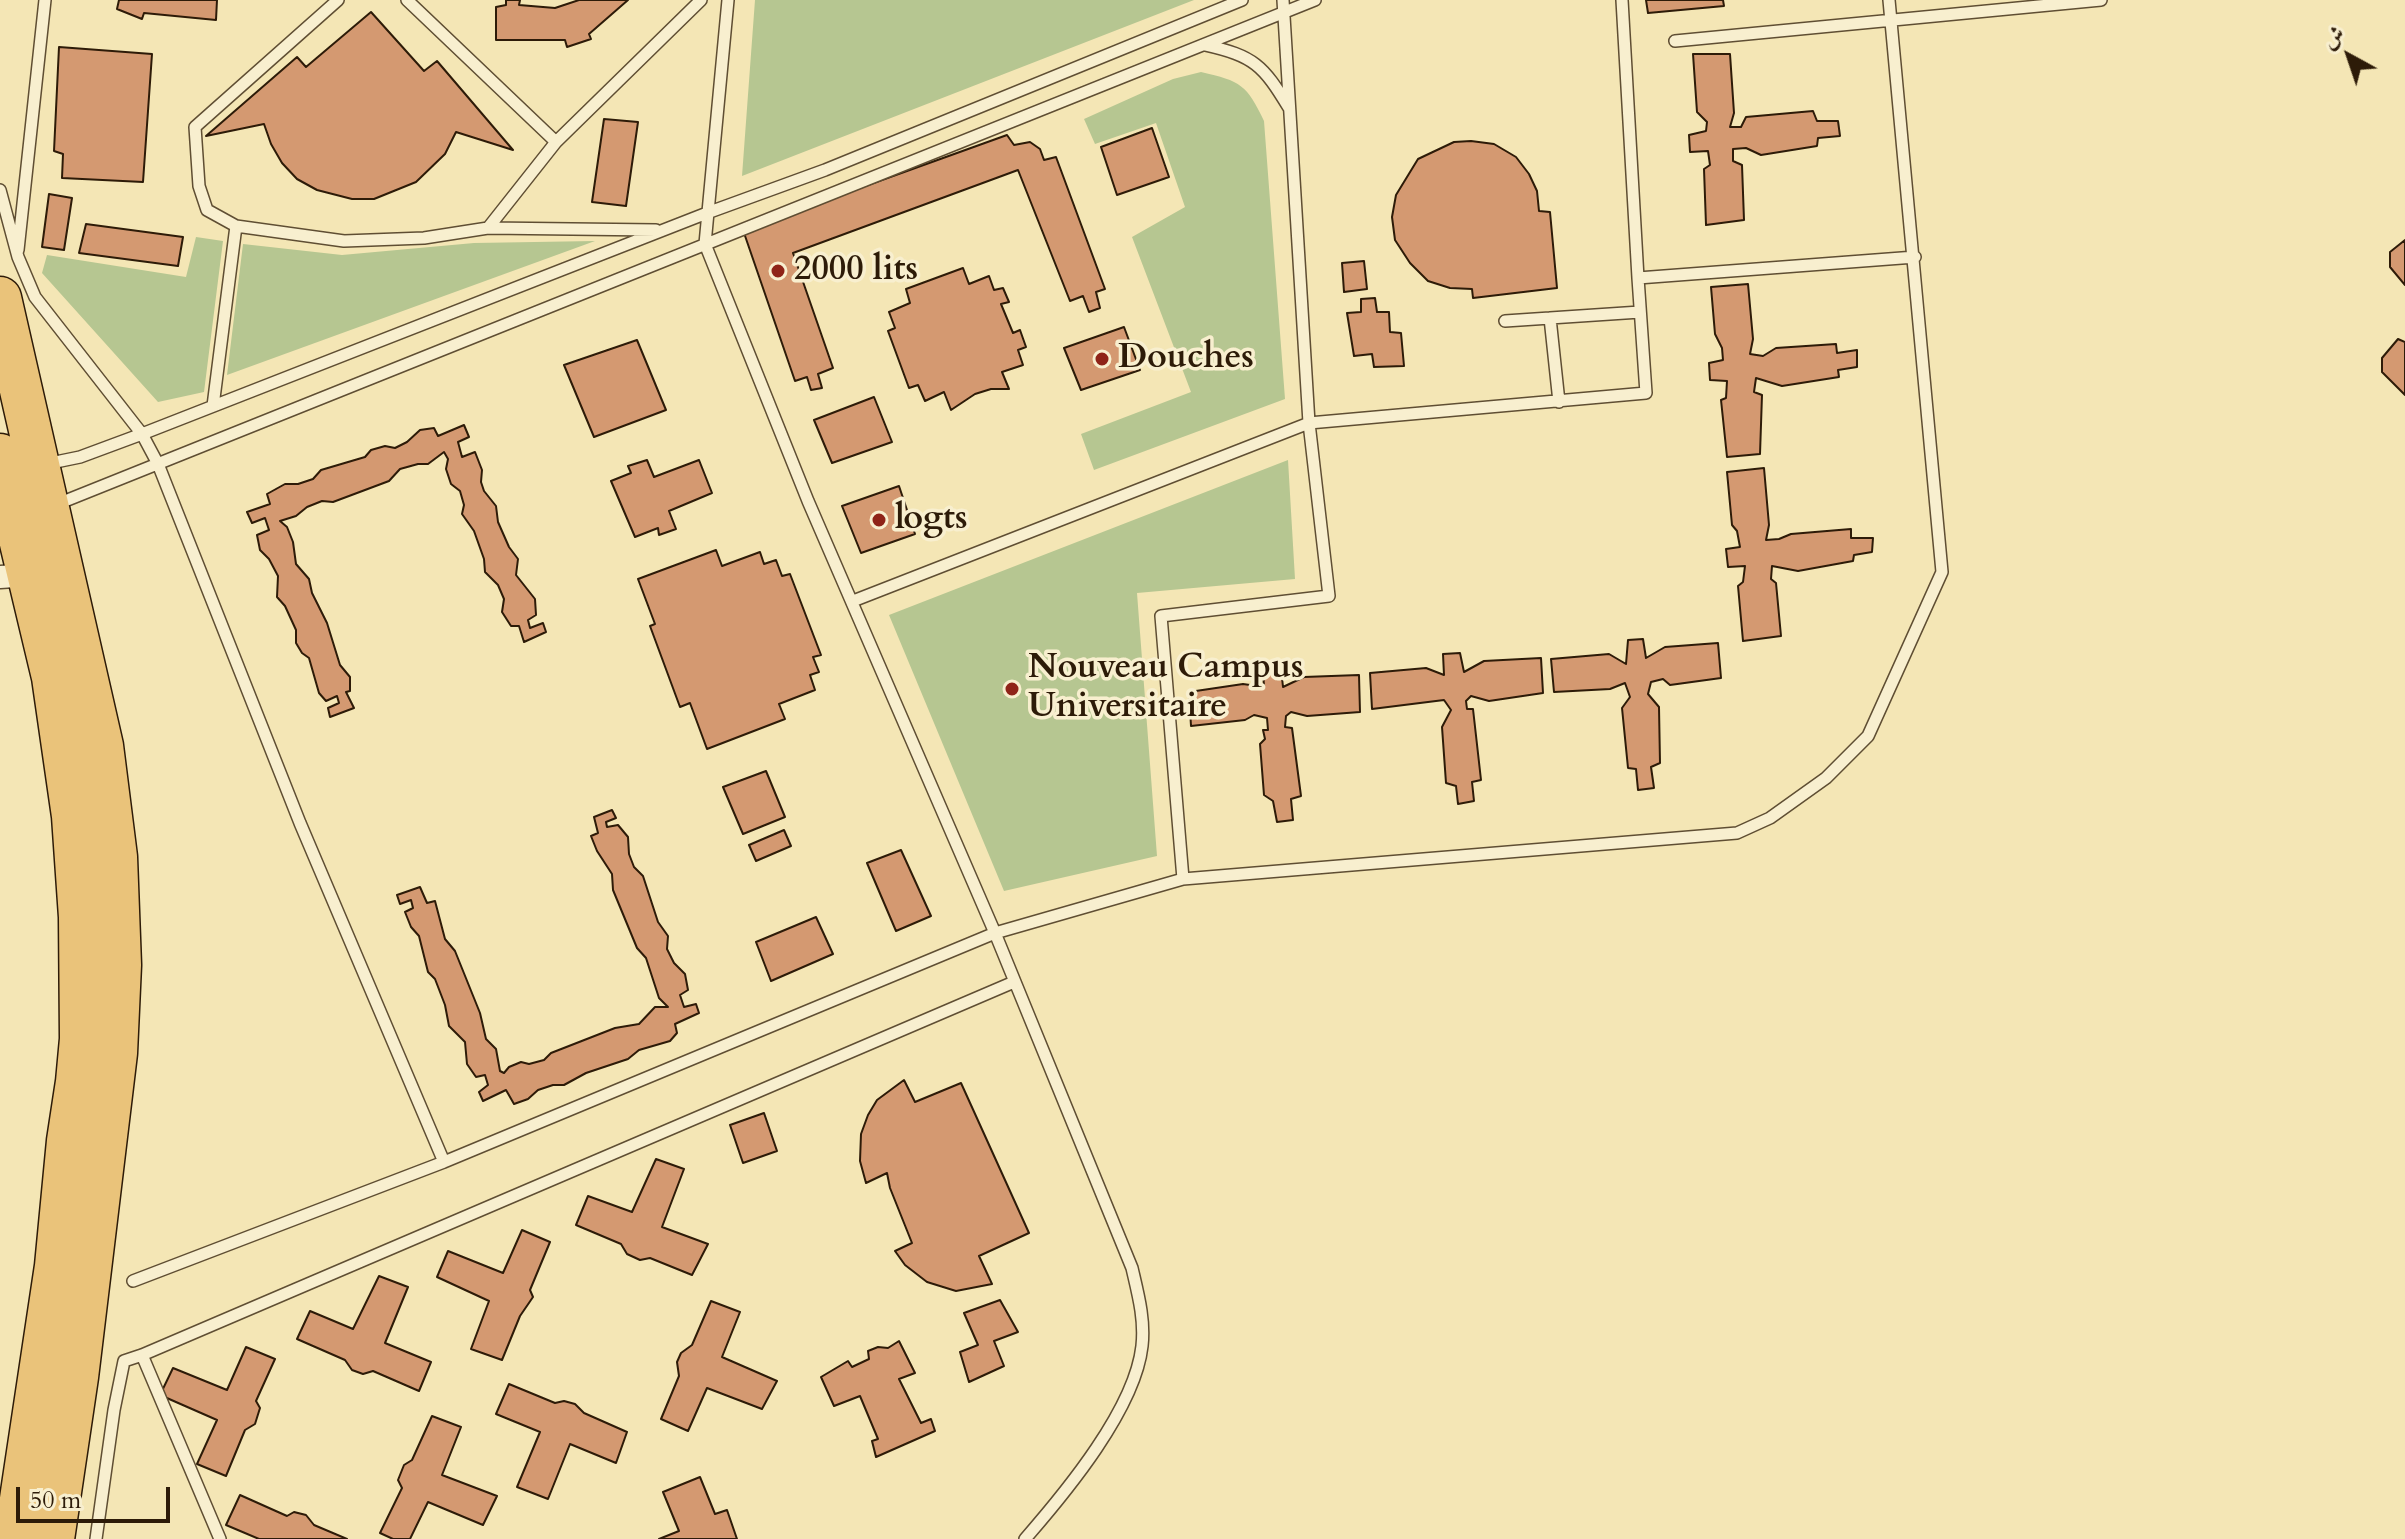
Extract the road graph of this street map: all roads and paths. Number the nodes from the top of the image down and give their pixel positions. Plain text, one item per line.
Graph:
1 (45, 0) edge
2 (338, 0) edge
3 (407, 0) edge
4 (701, 0) edge
5 (728, 0) edge
6 (1242, 0) edge
7 (1315, 0) edge
8 (1622, 0) edge
9 (1889, 0) edge
10 (2101, 0) edge
11 (1284, 6) edge
12 (1891, 20) junction
13 (1675, 41) dead end
14 (1204, 45) junction
15 (1291, 110) junction
16 (556, 142) junction
17 (0, 190) edge
18 (707, 213) junction
19 (236, 226) junction
20 (488, 228) junction
21 (664, 230) junction
22 (705, 244) junction
23 (18, 257) junction
24 (1915, 257) junction
25 (1638, 278) junction
26 (0, 298) edge
27 (1640, 312) junction
28 (1550, 318) junction
29 (1505, 321) dead end
30 (1559, 402) junction
31 (213, 406) junction
32 (1309, 423) junction
33 (142, 434) junction
34 (19, 460) edge
35 (158, 464) junction
36 (47, 508) junction
37 (14, 576) edge
38 (853, 601) junction
39 (1183, 879) junction
40 (995, 933) junction
41 (1014, 982) junction
42 (444, 1162) junction
43 (133, 1281) dead end
44 (142, 1355) junction
45 (15, 1539) edge
46 (53, 1539) edge
47 (96, 1539) edge
48 (220, 1539) edge
49 (1025, 1539) edge

1 - 23 lane
2 - 19 lane
3 - 16 lane
4 - 16 lane
5 - 18 lane
6 - 18 lane
7 - 11 lane
8 - 25 lane
9 - 12 lane
10 - 12 lane
11 - 14 lane
11 - 15 lane
12 - 13 lane
12 - 24 lane
14 - 15 lane
14 - 22 lane
15 - 32 lane
16 - 20 lane
17 - 23 lane
18 - 21 lane
18 - 22 lane
19 - 20 lane
19 - 31 lane
20 - 21 lane
21 - 31 lane
22 - 35 lane
22 - 38 lane
23 - 33 lane
24 - 25 lane
24 - 39 lane
25 - 27 lane
26 - 34 highway
27 - 28 lane
27 - 30 lane
28 - 29 lane
28 - 30 lane
30 - 32 lane
31 - 33 lane
32 - 38 lane
32 - 39 lane
33 - 34 lane
33 - 35 lane
34 - 36 highway
34 - 37 highway
35 - 36 lane
35 - 42 lane
36 - 46 highway
37 - 45 highway
38 - 40 lane
39 - 40 lane
40 - 41 lane
40 - 42 lane
41 - 44 lane
41 - 49 lane
42 - 43 lane
44 - 47 lane
44 - 48 lane

